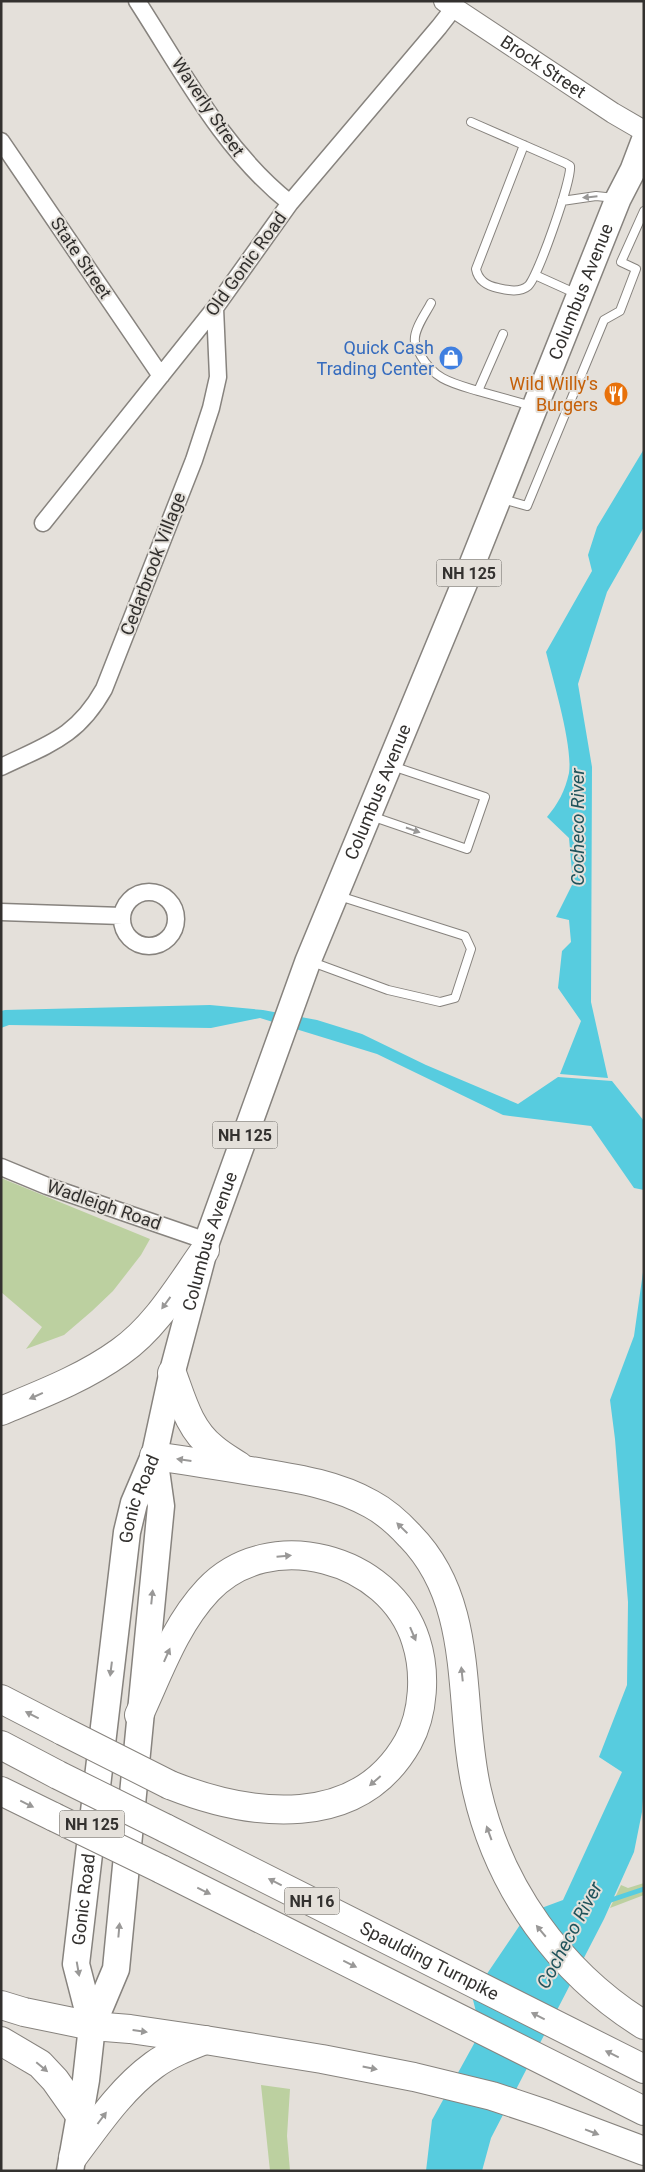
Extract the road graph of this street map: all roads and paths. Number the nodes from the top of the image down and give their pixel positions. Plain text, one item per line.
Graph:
1 (137, 1) edge
2 (448, 5) edge
3 (471, 122) dead end
4 (644, 131) edge
5 (1, 141) edge
6 (644, 141) edge
7 (524, 145) junction
8 (618, 199) junction
9 (562, 201) junction
10 (290, 203) junction
11 (644, 211) edge
12 (535, 275) junction
13 (579, 295) junction
14 (431, 303) dead end
15 (215, 308) junction
16 (502, 334) dead end
17 (161, 376) junction
18 (478, 391) junction
19 (536, 407) junction
20 (499, 498) junction
21 (43, 523) dead end
22 (388, 765) junction
23 (1, 767) edge
24 (367, 815) junction
25 (334, 895) junction
26 (1, 912) edge
27 (122, 916) dead end
28 (308, 961) junction
29 (1, 1168) edge
30 (206, 1246) junction
31 (172, 1372) junction
32 (1, 1411) edge
33 (154, 1456) junction
34 (244, 1470) junction
35 (1, 1699) edge
36 (139, 1715) junction
37 (1, 1745) edge
38 (1, 1791) edge
39 (1, 2005) edge
40 (644, 2025) edge
41 (92, 2026) junction
42 (205, 2040) junction
43 (1, 2041) edge
44 (644, 2069) edge
45 (644, 2111) edge
46 (79, 2114) junction
47 (644, 2151) edge
48 (71, 2164) edge

1 - 10 street, Waverly Street
2 - 4 street, Brock Street
2 - 10 street, Old Gonic Road
3 - 7 lane
5 - 17 street, State Street
6 - 8 main road, Columbus Avenue / NH 125
7 - 9 lane
7 - 12 lane
8 -> 9 lane
8 - 13 main road, Columbus Avenue / NH 125
9 - 12 lane
10 - 15 street, Old Gonic Road
11 - 20 lane
12 - 13 lane
13 - 19 main road, Columbus Avenue / NH 125
14 - 18 lane
15 - 17 street, Old Gonic Road
15 - 23 street, Cedarbrook Village
16 - 18 lane
17 - 21 street, Old Gonic Road
18 - 19 lane
19 - 20 main road, Columbus Avenue / NH 125
20 - 22 main road, Columbus Avenue / NH 125
22 - 24 main road, Columbus Avenue / NH 125
24 -> 22 lane
24 - 25 main road, Columbus Avenue / NH 125
25 - 28 main road, Columbus Avenue / NH 125
25 - 28 lane
26 - 27 street
28 - 30 main road, Columbus Avenue / NH 125
29 - 30 street, Wadleigh Road
30 - 31 main road, Columbus Avenue / NH 125
30 -> 32 highway
31 - 33 main road, Columbus Avenue / NH 125
31 - 34 highway
34 -> 33 highway
36 -> 33 highway, Gonic Road / NH 125
33 -> 41 highway, Gonic Road / NH 125
40 -> 34 highway
36 -> 35 highway, bridge
41 -> 36 highway, Gonic Road / NH 125
44 -> 37 highway, Spaulding Turnpike / NH 16, bridge
38 -> 45 highway, NH 16, bridge
39 - 41 highway
41 -> 42 highway
41 - 46 highway, Gonic Road / NH 125
42 -> 47 highway
48 -> 42 highway
43 -> 46 highway
46 - 48 highway, Gonic Road / NH 125

